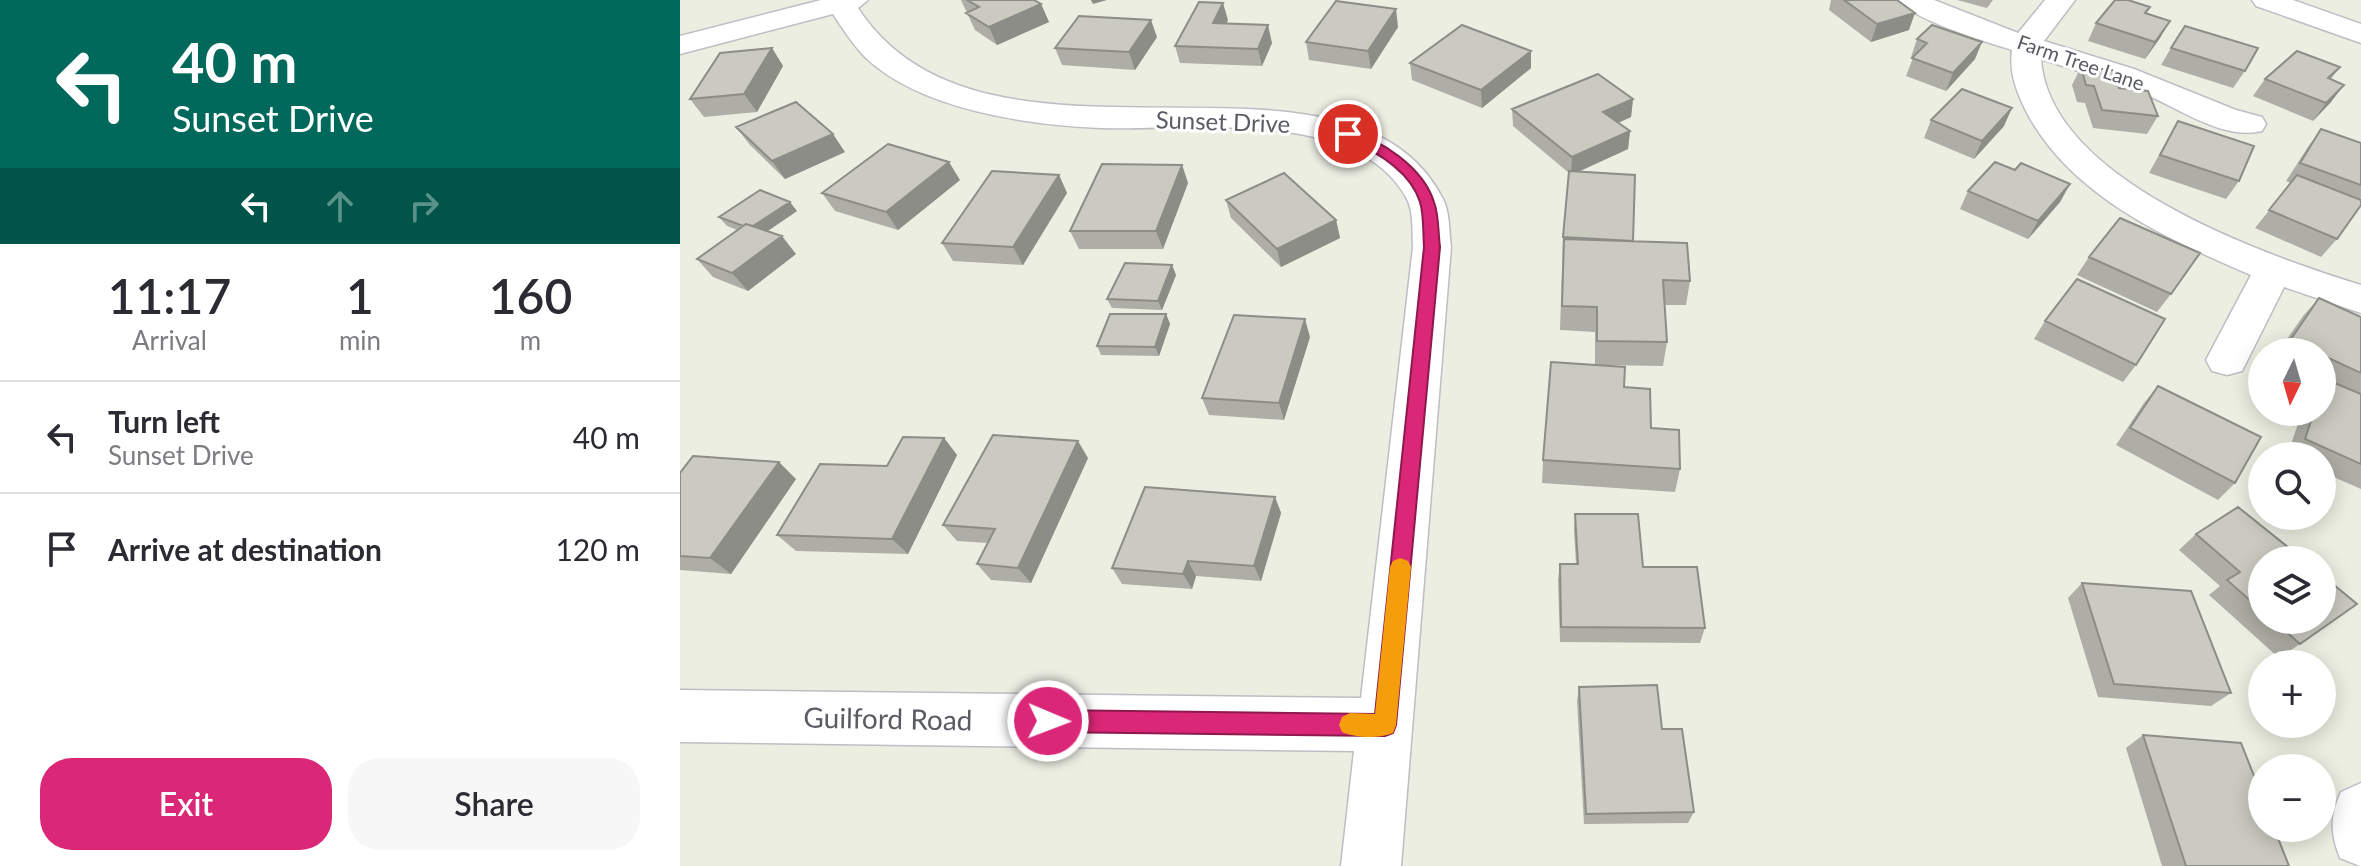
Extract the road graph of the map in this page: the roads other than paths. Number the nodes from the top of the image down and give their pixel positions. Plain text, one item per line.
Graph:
1 (1912, 0) edge
2 (2061, 0) edge
3 (2266, 0) edge
4 (848, 2) edge
5 (2361, 34) edge
6 (2028, 44) junction
7 (680, 45) edge
8 (2250, 124) dead end
9 (2273, 270) junction
10 (2361, 299) edge
11 (2227, 360) dead end
12 (680, 716) edge
13 (1385, 725) junction
14 (2361, 812) edge
15 (2361, 837) edge
16 (1371, 866) edge

1 - 6 street, Farm Tree Lane
2 - 6 street
3 - 5 street
4 - 7 street
4 - 13 street, Sunset Drive
6 - 8 street, Farm Tree Lane
6 - 9 street
9 - 10 street
9 - 11 street
12 - 13 street, Guilford Road
13 - 16 street, Sunset Drive
14 - 15 street

